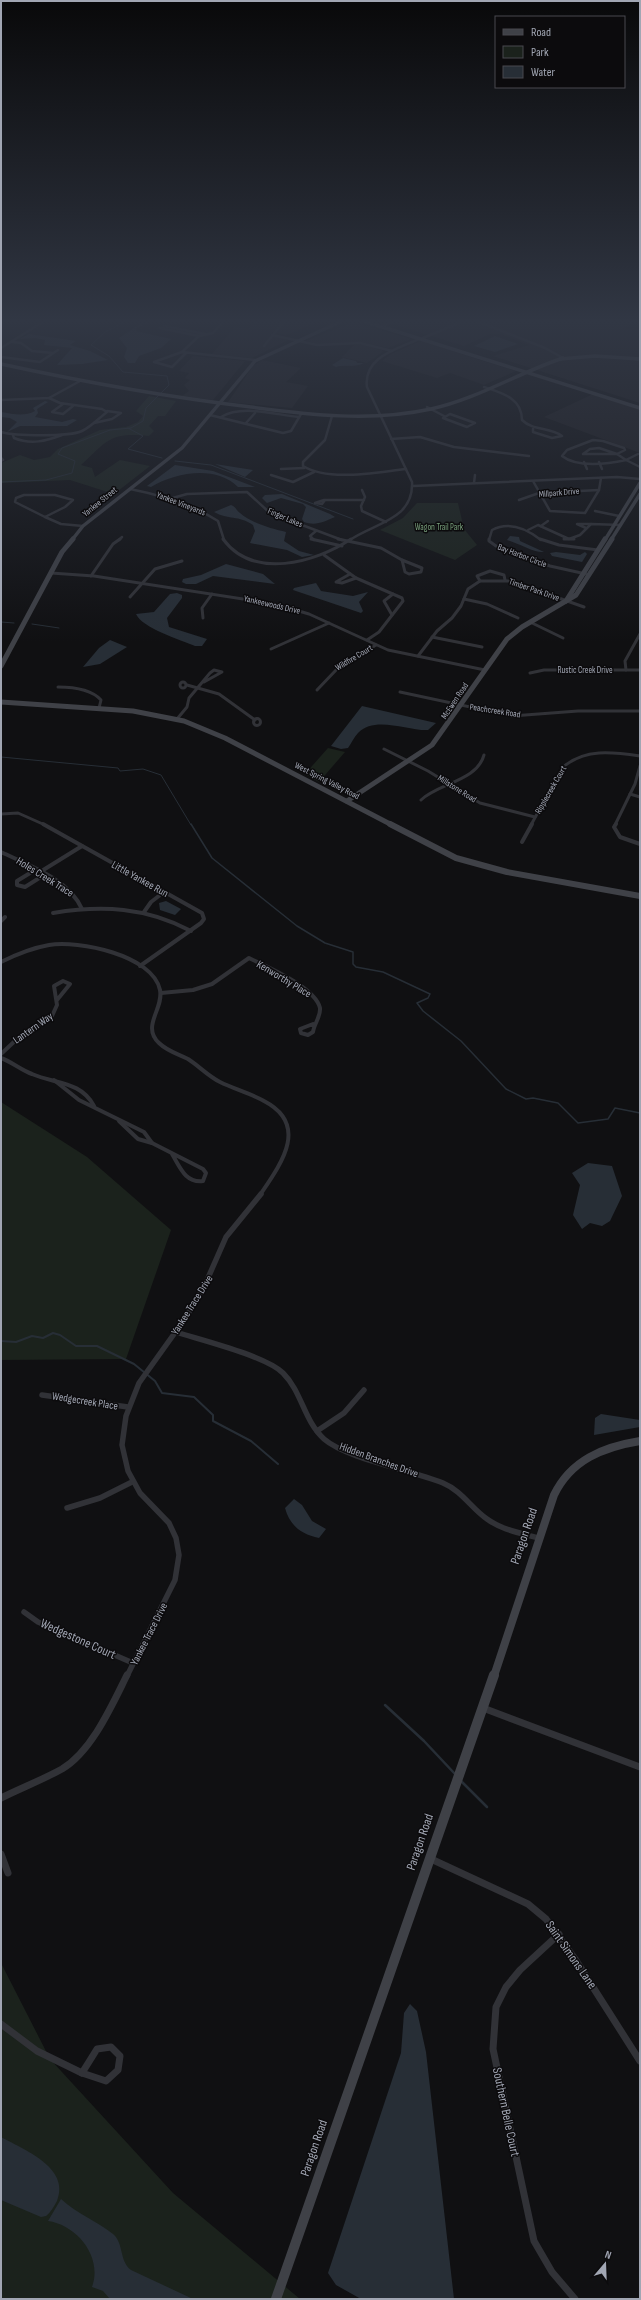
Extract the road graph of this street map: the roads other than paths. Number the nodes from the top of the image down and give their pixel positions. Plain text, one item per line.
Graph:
1 (87, 427) edge
2 (200, 427) edge
3 (263, 427) edge
4 (293, 427) edge
5 (328, 427) edge
6 (386, 427) edge
7 (534, 428) joint
8 (1, 432) edge
9 (63, 434) junction
10 (13, 435) junction
11 (391, 438) junction
12 (617, 454) junction
13 (638, 454) dead end
14 (529, 456) dead end
15 (1, 458) edge
16 (1, 461) edge
17 (624, 461) junction
18 (584, 462) junction
19 (598, 462) junction
20 (640, 467) edge
21 (304, 468) junction
22 (281, 469) dead end
23 (406, 469) junction
24 (587, 469) dead end
25 (602, 469) dead end
26 (314, 472) junction
27 (271, 475) dead end
28 (475, 475) dead end
29 (601, 478) junction
30 (640, 479) edge
31 (533, 481) junction
32 (474, 483) junction
33 (640, 484) edge
34 (413, 486) junction
35 (130, 489) junction
36 (362, 490) dead end
37 (599, 490) junction
38 (539, 493) junction
39 (640, 494) edge
40 (171, 499) junction
41 (325, 500) dead end
42 (364, 500) junction
43 (519, 500) dead end
44 (595, 511) dead end
45 (45, 516) junction
46 (620, 516) junction
47 (548, 521) dead end
48 (386, 522) junction
49 (591, 524) junction
50 (614, 524) junction
51 (620, 525) junction
52 (83, 526) junction
53 (541, 526) junction
54 (586, 528) junction
55 (528, 530) junction
56 (316, 531) junction
57 (122, 537) dead end
58 (348, 542) junction
59 (342, 546) junction
60 (598, 550) junction
61 (324, 555) junction
62 (402, 560) junction
63 (182, 561) dead end
64 (50, 573) junction
65 (583, 573) junction
66 (350, 574) junction
67 (91, 576) junction
68 (589, 576) junction
69 (356, 578) junction
70 (505, 580) junction
71 (480, 581) junction
72 (142, 583) junction
73 (212, 594) junction
74 (393, 594) junction
75 (130, 597) dead end
76 (464, 599) junction
77 (566, 601) junction
78 (584, 608) dead end
79 (392, 615) junction
80 (203, 618) dead end
81 (518, 618) dead end
82 (530, 622) junction
83 (329, 623) junction
84 (640, 634) edge
85 (432, 637) junction
86 (563, 638) dead end
87 (367, 640) junction
88 (376, 645) junction
89 (482, 647) dead end
90 (271, 649) dead end
91 (418, 656) junction
92 (1, 666) edge
93 (485, 670) junction
94 (626, 670) junction
95 (640, 670) edge
96 (530, 674) dead end
97 (204, 682) junction
98 (187, 685) dead end
99 (58, 687) dead end
100 (198, 688) junction
101 (317, 690) dead end
102 (400, 692) dead end
103 (1, 702) edge
104 (461, 706) junction
105 (99, 708) junction
106 (640, 711) edge
107 (177, 719) junction
108 (255, 720) dead end
109 (384, 749) dead end
110 (484, 755) dead end
111 (640, 756) edge
112 (408, 762) junction
113 (640, 766) edge
114 (448, 784) junction
115 (630, 794) junction
116 (640, 797) edge
117 (421, 800) dead end
118 (347, 801) junction
119 (1, 814) edge
120 (535, 817) junction
121 (522, 842) dead end
122 (640, 844) edge
123 (82, 846) junction
124 (1, 852) edge
125 (35, 870) junction
126 (40, 872) junction
127 (44, 875) junction
128 (164, 892) junction
129 (640, 896) edge
130 (82, 908) junction
131 (144, 912) junction
132 (53, 913) dead end
133 (5, 917) dead end
134 (1, 922) edge
135 (191, 931) junction
136 (1, 962) edge
137 (140, 966) junction
138 (161, 993) junction
139 (57, 1000) junction
140 (313, 1024) dead end
141 (1, 1054) edge
142 (1, 1058) edge
143 (54, 1080) junction
144 (94, 1106) junction
145 (119, 1121) junction
146 (152, 1143) junction
147 (172, 1154) junction
148 (176, 1332) junction
149 (364, 1390) dead end
150 (42, 1395) dead end
151 (128, 1407) junction
152 (317, 1431) junction
153 (640, 1441) edge
154 (132, 1482) junction
155 (67, 1508) dead end
156 (538, 1538) junction
157 (24, 1612) dead end
158 (133, 1663) junction
159 (483, 1708) junction
160 (640, 1767) edge
161 (1, 1798) edge
162 (1, 1854) edge
163 (431, 1859) junction
164 (8, 1874) dead end
165 (559, 1934) junction
166 (1, 2024) edge
167 (640, 2061) edge
168 (81, 2074) junction
169 (276, 2299) edge
170 (575, 2299) edge

1 - 9 street
2 - 35 street, Yankee Street
3 - 4 street
5 - 21 street
6 - 11 street
7 - 7 street
8 - 10 street
9 - 10 street
9 - 10 street
11 - 14 street
11 - 23 street
12 - 12 street
12 - 17 street
12 - 18 street
13 - 17 street
15 - 16 street
17 - 19 street
17 - 20 street
18 - 19 street
18 - 24 street
19 - 25 street
21 - 22 street
21 - 26 street
23 - 26 street
23 - 34 street
26 - 27 street
28 - 32 street
29 - 30 street
29 - 31 street
29 - 37 street
31 - 32 street
31 - 38 street
32 - 34 street
33 - 46 street, McEwen Road
34 - 48 street, Yankee Vineyards
35 - 40 street, Yankee Vineyards
35 - 52 street, Yankee Street
36 - 42 street
37 - 38 street, Millpark Drive
37 - 38 street
38 - 43 street, Millpark Drive
39 - 51 street, McEwen Road
40 - 56 street, Finger Lakes
40 - 61 street, Yankee Vineyards
41 - 42 street
42 - 48 street
44 - 46 street
45 - 45 street
45 - 52 street
46 - 50 street, McEwen Road
47 - 53 street, Bay Harbor Circle
48 - 58 street, Yankee Vineyards
49 - 50 street
49 - 54 street
49 - 54 street
50 - 51 street
50 - 60 street, McEwen Road
51 - 68 street, McEwen Road
52 - 64 street, Yankee Street
53 - 54 street
53 - 55 street, Bay Harbor Circle
55 - 60 street
55 - 65 street, Bay Harbor Circle
56 - 58 street, Finger Lakes
56 - 59 street
57 - 67 street
58 - 59 street, Yankee Vineyards
58 - 62 street, Finger Lakes
59 - 61 street, Yankee Vineyards
60 - 65 street, McEwen Road
61 - 66 street
62 - 62 street
63 - 72 street
64 - 67 street, Yankeewoods Drive
64 - 92 street, Yankee Street
65 - 68 street, Bay Harbor Circle
65 - 77 street, McEwen Road
66 - 69 street
66 - 69 street
67 - 72 street, Yankeewoods Drive
68 - 77 street, McEwen Road
69 - 74 street
70 - 71 street, Timber Park Drive
70 - 71 street
70 - 77 street, Timber Park Drive
71 - 76 street
72 - 73 street, Yankeewoods Drive
72 - 75 street
73 - 80 street
73 - 83 street, Yankeewoods Drive
74 - 79 street
74 - 79 street
76 - 81 street
76 - 85 street
77 - 78 street, Timber Park Drive
77 - 82 street, McEwen Road
79 - 87 street
82 - 86 street
82 - 93 street, McEwen Road
83 - 87 street, Yankeewoods Drive
83 - 90 street
84 - 94 street
85 - 89 street
85 - 91 street
87 - 88 street, Yankeewoods Drive
88 - 91 street, Yankeewoods Drive
88 - 101 street, Wildfire Court
91 - 93 street, Yankeewoods Drive
93 - 104 street, McEwen Road
94 - 95 street, Rustic Creek Drive
94 - 96 street, Rustic Creek Drive
97 - 97 street
97 - 100 street
98 - 100 street
99 - 105 street
100 - 107 street
100 - 108 street
102 - 104 street, Peachcreek Road
103 - 105 street, West Spring Valley Road
104 - 106 street, Peachcreek Road
104 - 112 street, McEwen Road
105 - 107 street, West Spring Valley Road
107 - 118 street, West Spring Valley Road
109 - 112 street, Millstone Road
110 - 114 street
111 - 120 street, Ripplecreek Court
112 - 114 street, Millstone Road
112 - 118 street, McEwen Road
113 - 115 street
114 - 117 street
114 - 120 street, Millstone Road
115 - 116 street
115 - 122 street
118 - 129 street, West Spring Valley Road
119 - 123 street, Little Yankee Run
120 - 121 street, Ripplecreek Court
123 - 126 street
123 - 128 street, Little Yankee Run
124 - 125 street, Holes Creek Trace
125 - 126 street, Holes Creek Trace
125 - 127 street
126 - 127 street, Holes Creek Trace
127 - 130 street, Holes Creek Trace
128 - 131 street
128 - 135 street, Little Yankee Run
130 - 131 street
130 - 132 street
131 - 135 street
133 - 134 street
135 - 137 street, Little Yankee Run
136 - 137 street
137 - 138 street
138 - 140 street, Kenworthy Place
138 - 148 street, Yankee Trace Drive
139 - 139 street, Lantern Way
139 - 141 street, Lantern Way
142 - 143 street
143 - 144 street
143 - 144 street
144 - 145 street
145 - 146 street
145 - 146 street
146 - 147 street
147 - 147 street
148 - 151 street, Yankee Trace Drive
148 - 152 street, Hidden Branches Drive
149 - 152 street
150 - 151 street, Wedgecreek Place
151 - 154 street, Yankee Trace Drive
152 - 156 street, Hidden Branches Drive
153 - 156 street, Paragon Road
154 - 155 street
154 - 158 street, Yankee Trace Drive
156 - 159 street, Paragon Road
157 - 158 street, Wedgestone Court
158 - 161 street, Yankee Trace Drive
159 - 160 street
159 - 163 street, Paragon Road
162 - 164 street
163 - 165 street, Saint Simons Lane
163 - 169 street, Paragon Road
165 - 167 street, Saint Simons Lane
165 - 170 street, Southern Belle Court
166 - 168 street
168 - 168 street

